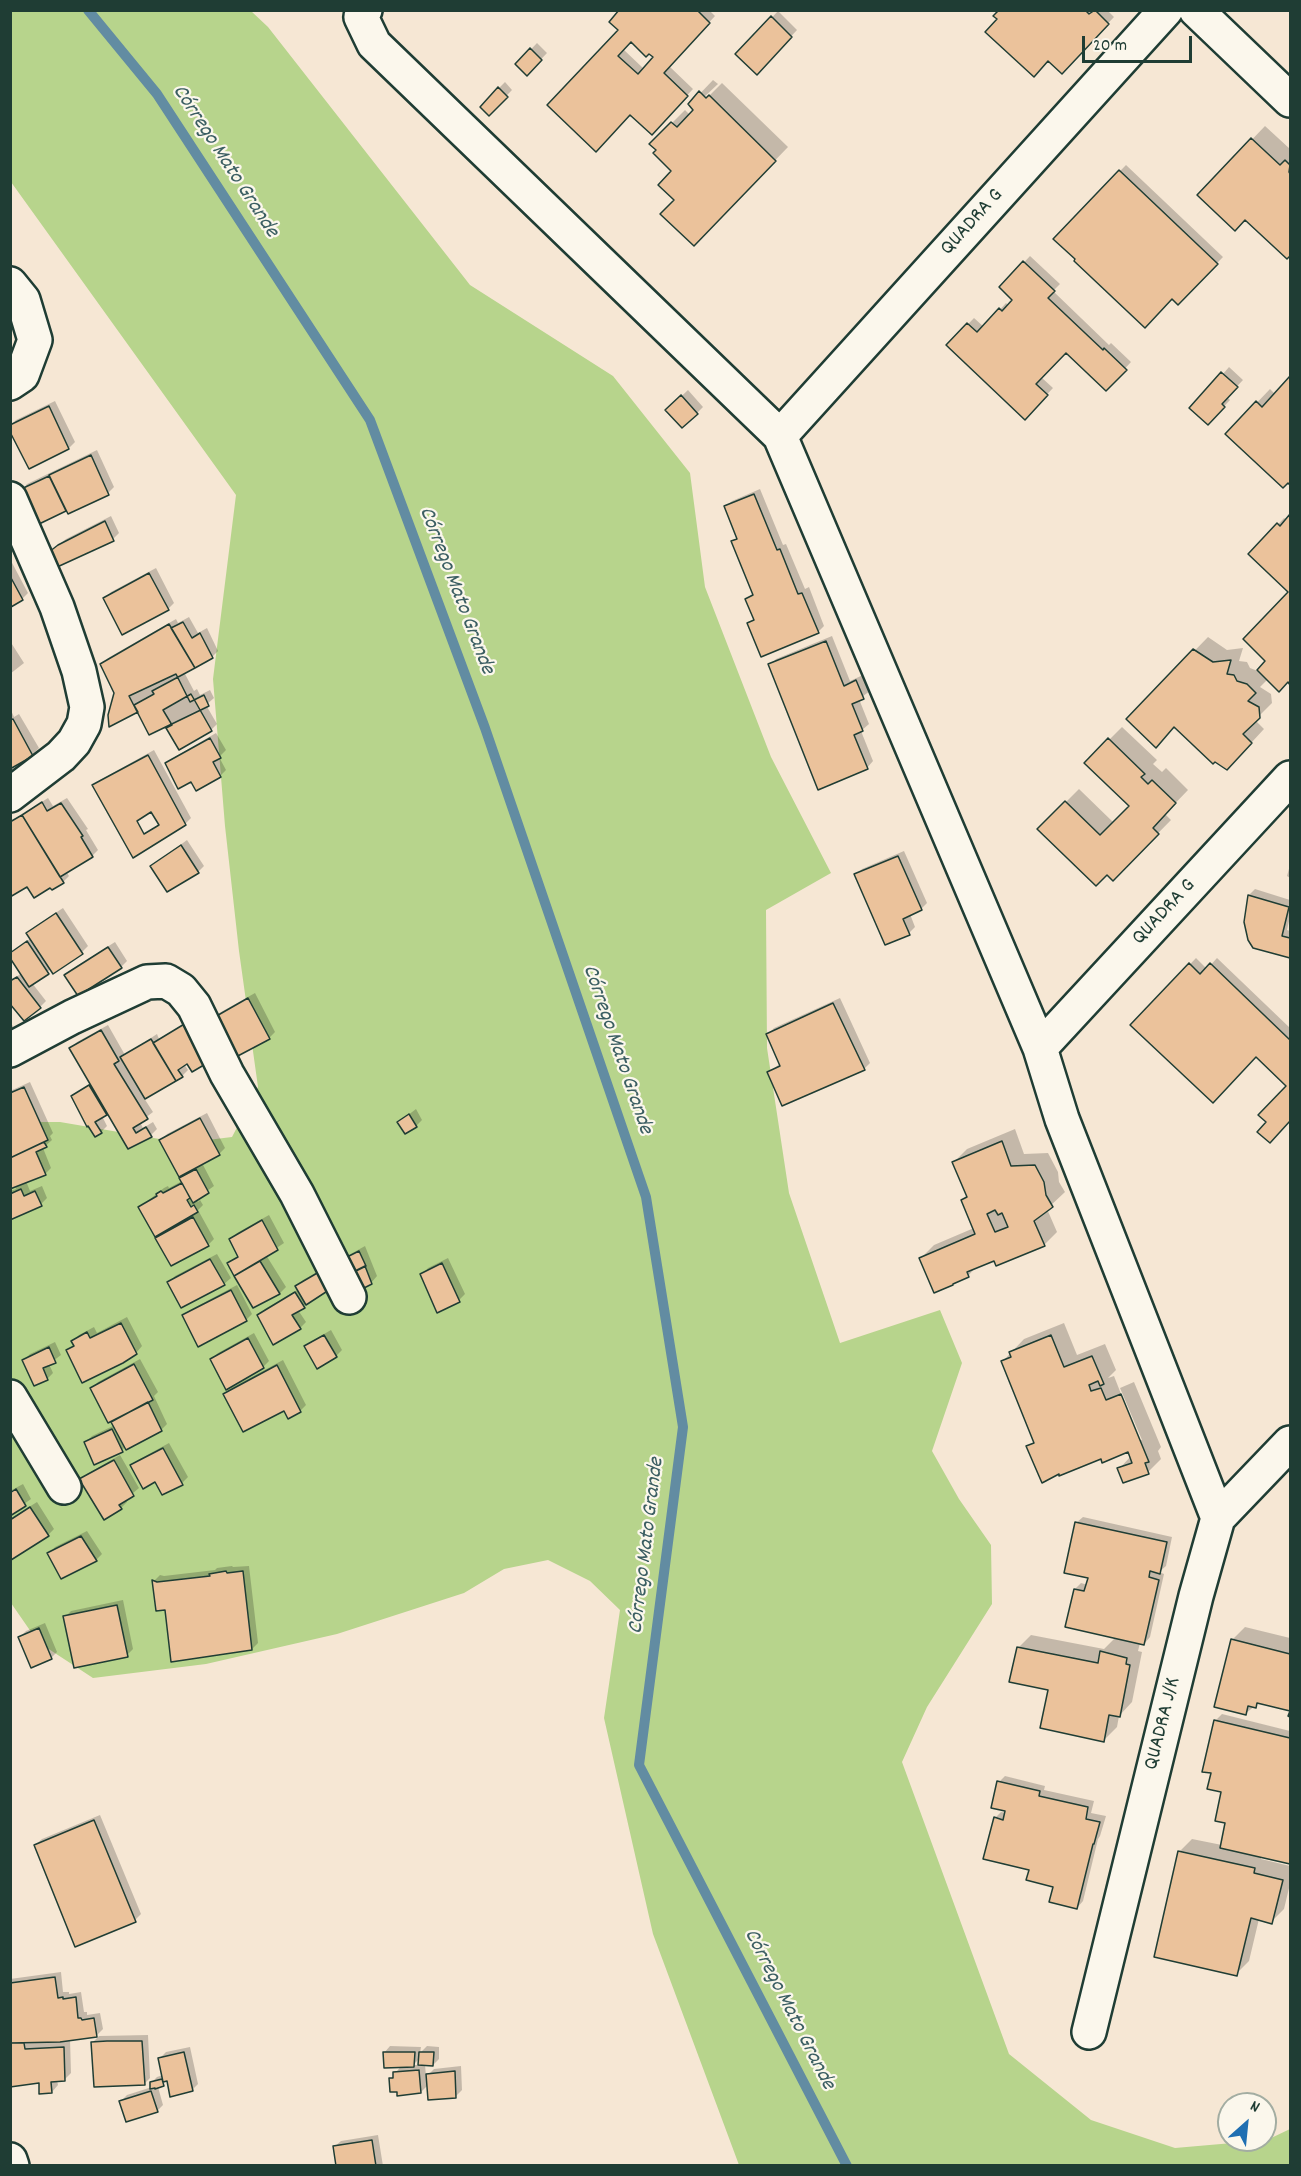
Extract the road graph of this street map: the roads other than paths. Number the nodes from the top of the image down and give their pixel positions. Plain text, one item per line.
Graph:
1 (365, 10) edge
2 (1166, 10) edge
3 (1196, 10) edge
4 (1290, 100) edge
5 (10, 284) edge
6 (10, 383) edge
7 (780, 436) junction
8 (10, 499) edge
9 (1290, 778) edge
10 (10, 795) edge
11 (1040, 1048) junction
12 (10, 1050) edge
13 (349, 1297) dead end
14 (10, 1397) edge
15 (1290, 1443) edge
16 (64, 1487) dead end
17 (1218, 1518) junction
18 (1089, 2032) dead end
19 (10, 2160) edge
20 (12, 2166) edge

1 - 7 street
2 - 7 street, QUADRA G
3 - 4 street
5 - 6 street
7 - 11 street
8 - 10 street
9 - 11 street, QUADRA G
11 - 17 street
12 - 13 street
14 - 16 street
15 - 17 street, QUADRA J/K
17 - 18 street, QUADRA J/K
19 - 20 street

